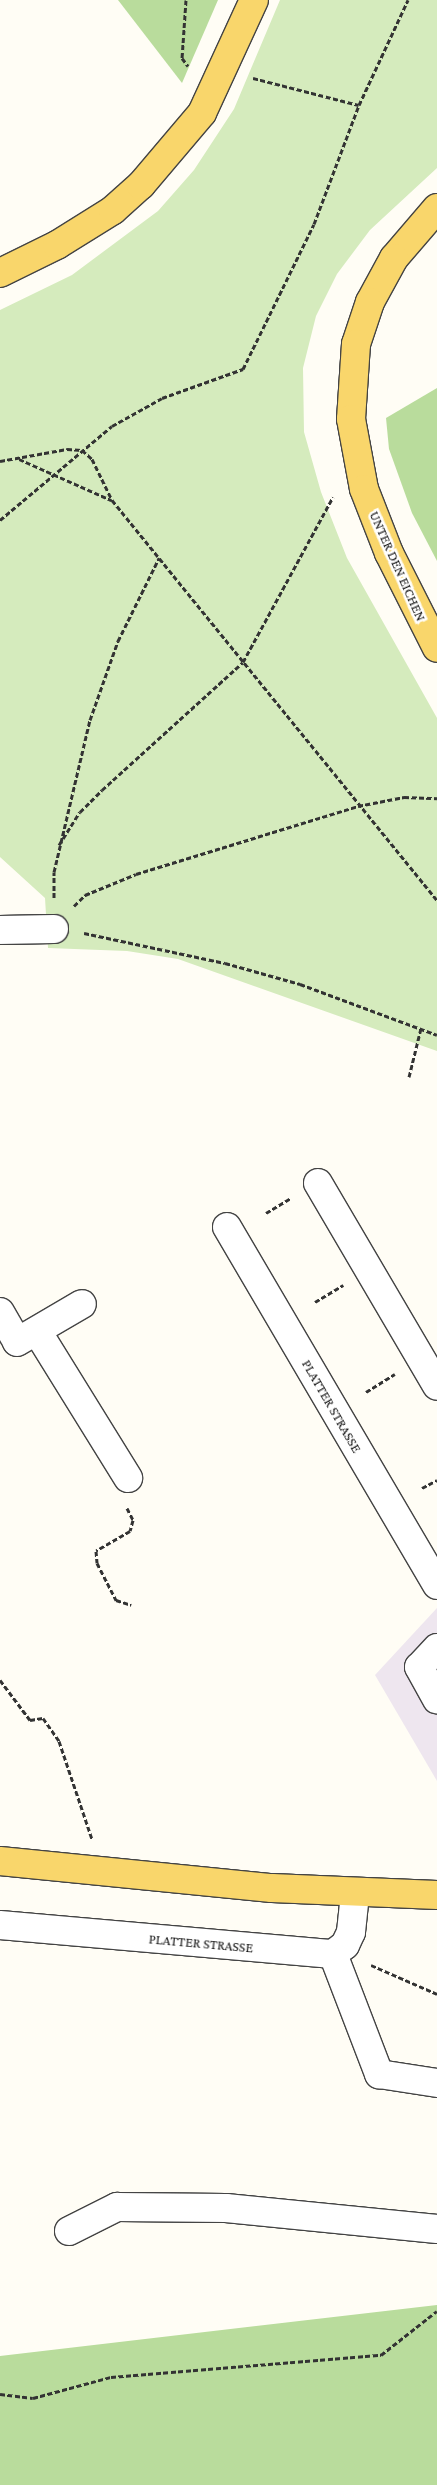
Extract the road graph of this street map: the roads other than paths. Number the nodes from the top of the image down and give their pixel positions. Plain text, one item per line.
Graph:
1 (254, 0) edge
2 (437, 208) edge
3 (0, 273) edge
4 (437, 648) edge
5 (54, 928) road end
6 (0, 930) edge
7 (318, 1183) dead end
8 (228, 1227) dead end
9 (82, 1304) dead end
10 (0, 1312) edge
11 (18, 1342) edge
12 (437, 1386) edge
13 (128, 1478) dead end
14 (437, 1585) edge
15 (437, 1648) edge
16 (437, 1700) edge
17 (0, 1861) edge
18 (355, 1893) junction
19 (437, 1895) edge
20 (0, 1925) edge
21 (337, 1951) junction
22 (437, 2083) edge
23 (437, 2229) edge
24 (69, 2231) dead end

1 - 3 main road
2 - 4 main road, UNTER DEN EICHEN
5 - 6 street
7 - 12 street
8 - 14 street, PLATTER STRASSE
9 - 11 street
10 - 11 street
11 - 13 street
15 - 16 street
17 - 18 main road
18 - 19 main road
18 - 21 street
20 - 21 street, PLATTER STRASSE
21 - 22 street
23 - 24 street

